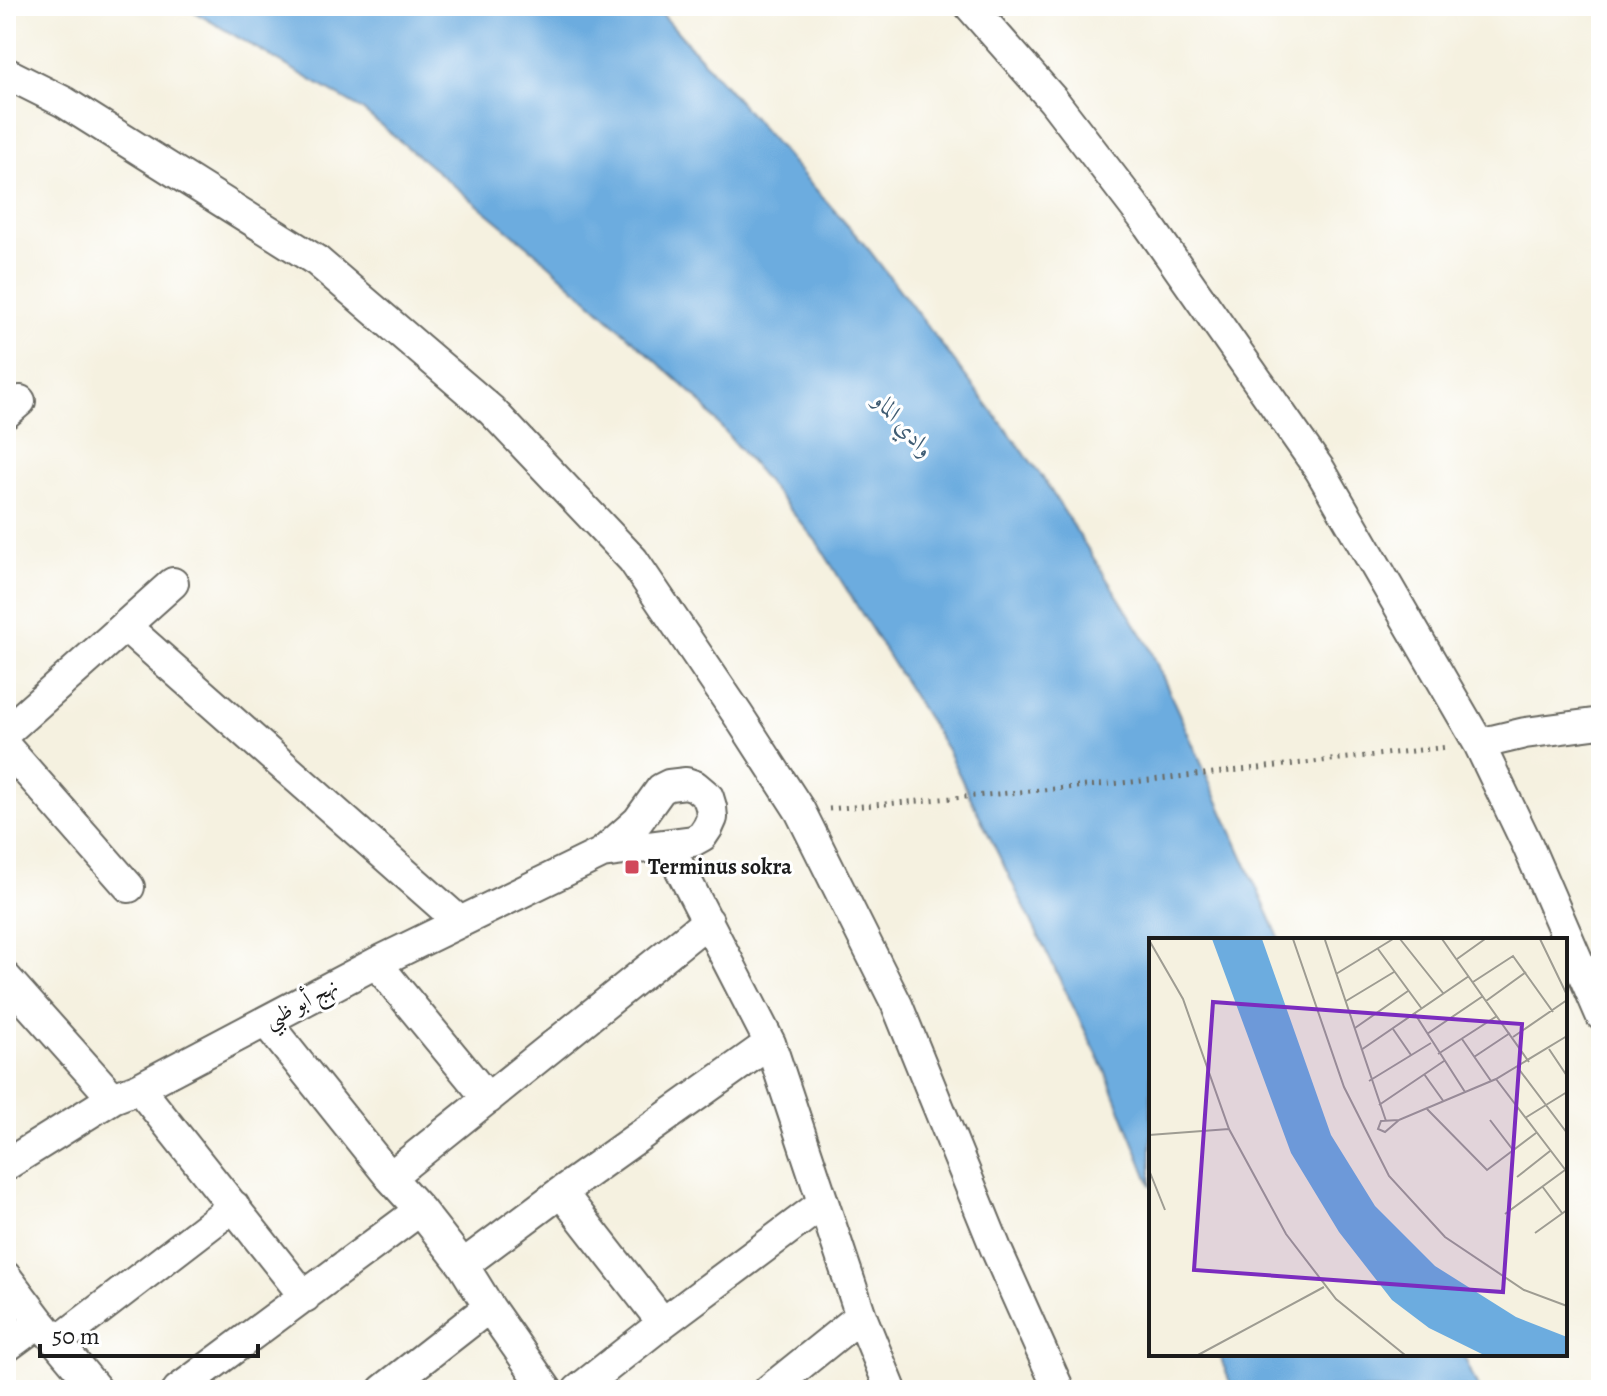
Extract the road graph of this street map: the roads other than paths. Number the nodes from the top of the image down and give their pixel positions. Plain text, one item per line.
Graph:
1 (970, 6) edge
2 (6, 73) edge
3 (173, 583) dead end
4 (125, 626) junction
5 (1601, 723) edge
6 (6, 732) edge
7 (1479, 744) junction
8 (6, 747) edge
9 (668, 845) junction
10 (602, 853) junction
11 (129, 887) dead end
12 (708, 921) junction
13 (460, 922) junction
14 (376, 963) junction
15 (6, 978) edge
16 (1601, 1015) edge
17 (266, 1022) junction
18 (770, 1043) junction
19 (126, 1093) junction
20 (488, 1099) junction
21 (6, 1165) edge
22 (390, 1177) junction
23 (561, 1192) junction
24 (822, 1204) junction
25 (234, 1206) junction
26 (420, 1210) junction
27 (463, 1265) junction
28 (6, 1277) edge
29 (305, 1297) junction
30 (489, 1307) junction
31 (861, 1316) junction
32 (663, 1323) junction
33 (48, 1332) junction
34 (6, 1347) edge
35 (97, 1390) edge
36 (178, 1390) edge
37 (383, 1390) edge
38 (547, 1390) edge
39 (578, 1390) edge
40 (769, 1390) edge
41 (891, 1390) edge
42 (1059, 1390) edge

1 - 7 street
2 - 42 street
3 - 4 street
4 - 6 street
4 - 13 street
5 - 7 street
7 - 16 street
8 - 11 street
9 - 10 street
9 - 10 street
9 - 12 street
10 - 13 street, نهج أبو ظبي
12 - 18 street
12 - 20 street
13 - 14 street, نهج أبو ظبي
14 - 17 street, نهج أبو ظبي
14 - 20 street
15 - 19 street
17 - 19 street, نهج أبو ظبي
17 - 22 street
18 - 23 street
18 - 24 street
19 - 21 street, نهج أبو ظبي
19 - 25 street
20 - 22 street
22 - 26 street
23 - 27 street
23 - 32 street
24 - 31 street
24 - 32 street
25 - 29 street
25 - 33 street
26 - 27 street
26 - 29 street
27 - 30 street
28 - 33 street
29 - 36 street
30 - 37 street
30 - 38 street
31 - 40 street
31 - 41 street
32 - 39 street
33 - 34 street
33 - 35 street

